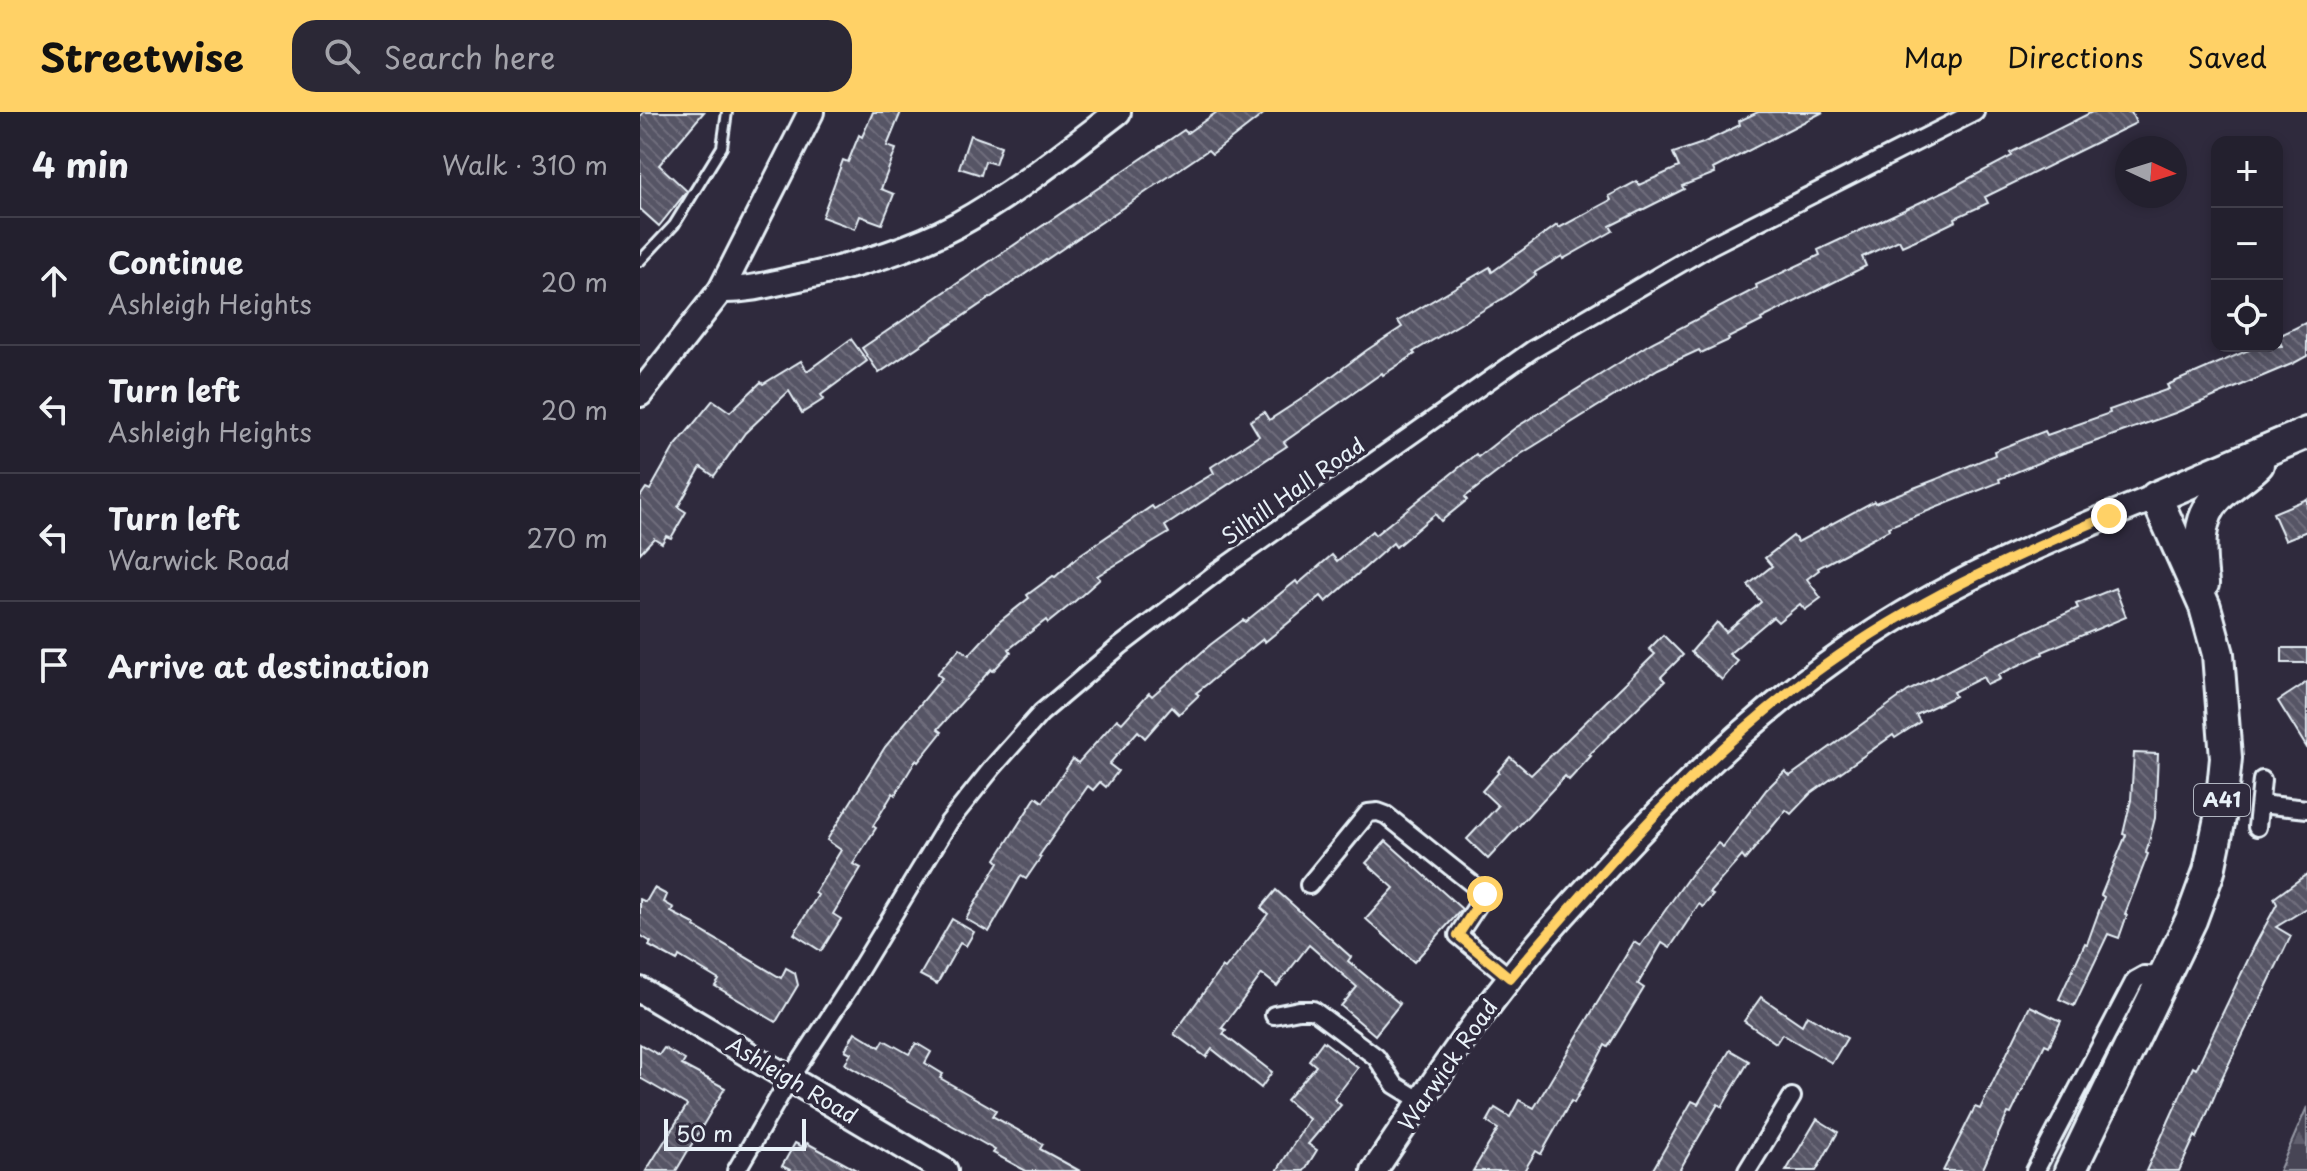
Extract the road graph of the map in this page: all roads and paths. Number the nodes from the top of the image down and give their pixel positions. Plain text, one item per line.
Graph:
1 (727, 112) edge
2 (811, 112) edge
3 (1118, 112) edge
4 (1975, 112) edge
5 (640, 261) edge
6 (721, 290) junction
7 (640, 394) edge
8 (2307, 433) edge
9 (2273, 448) junction
10 (2156, 497) junction
11 (2205, 607) junction
12 (2262, 780) dead end
13 (2260, 804) junction
14 (2307, 809) edge
15 (2257, 827) dead end
16 (1309, 885) dead end
17 (2164, 976) junction
18 (1510, 978) junction
19 (640, 990) edge
20 (1274, 1015) dead end
21 (790, 1078) junction
22 (1792, 1097) dead end
23 (1421, 1101) junction
24 (736, 1171) edge
25 (945, 1171) edge
26 (1374, 1171) edge
27 (1747, 1171) edge
28 (2035, 1171) edge
29 (2070, 1171) edge

1 - 5 lane
2 - 6 main road
3 - 6 main road
4 - 21 street, Silhill Hall Road
6 - 7 main road
8 - 9 highway, Warwick Road / A41
9 - 10 highway, Warwick Road / A41
9 - 11 highway, A41
10 - 11 highway, A41
10 - 18 main road, Warwick Road
11 - 17 highway, A41
12 - 13 street
13 - 14 street
13 - 15 street
16 - 18 street
17 - 28 street
17 - 29 highway, A41
18 - 23 main road, Warwick Road
19 - 21 main road, Ashleigh Road
20 - 23 street
21 - 24 street, Silhill Hall Road
21 - 25 main road, Ashleigh Road
22 - 27 street
23 - 26 main road, Warwick Road

